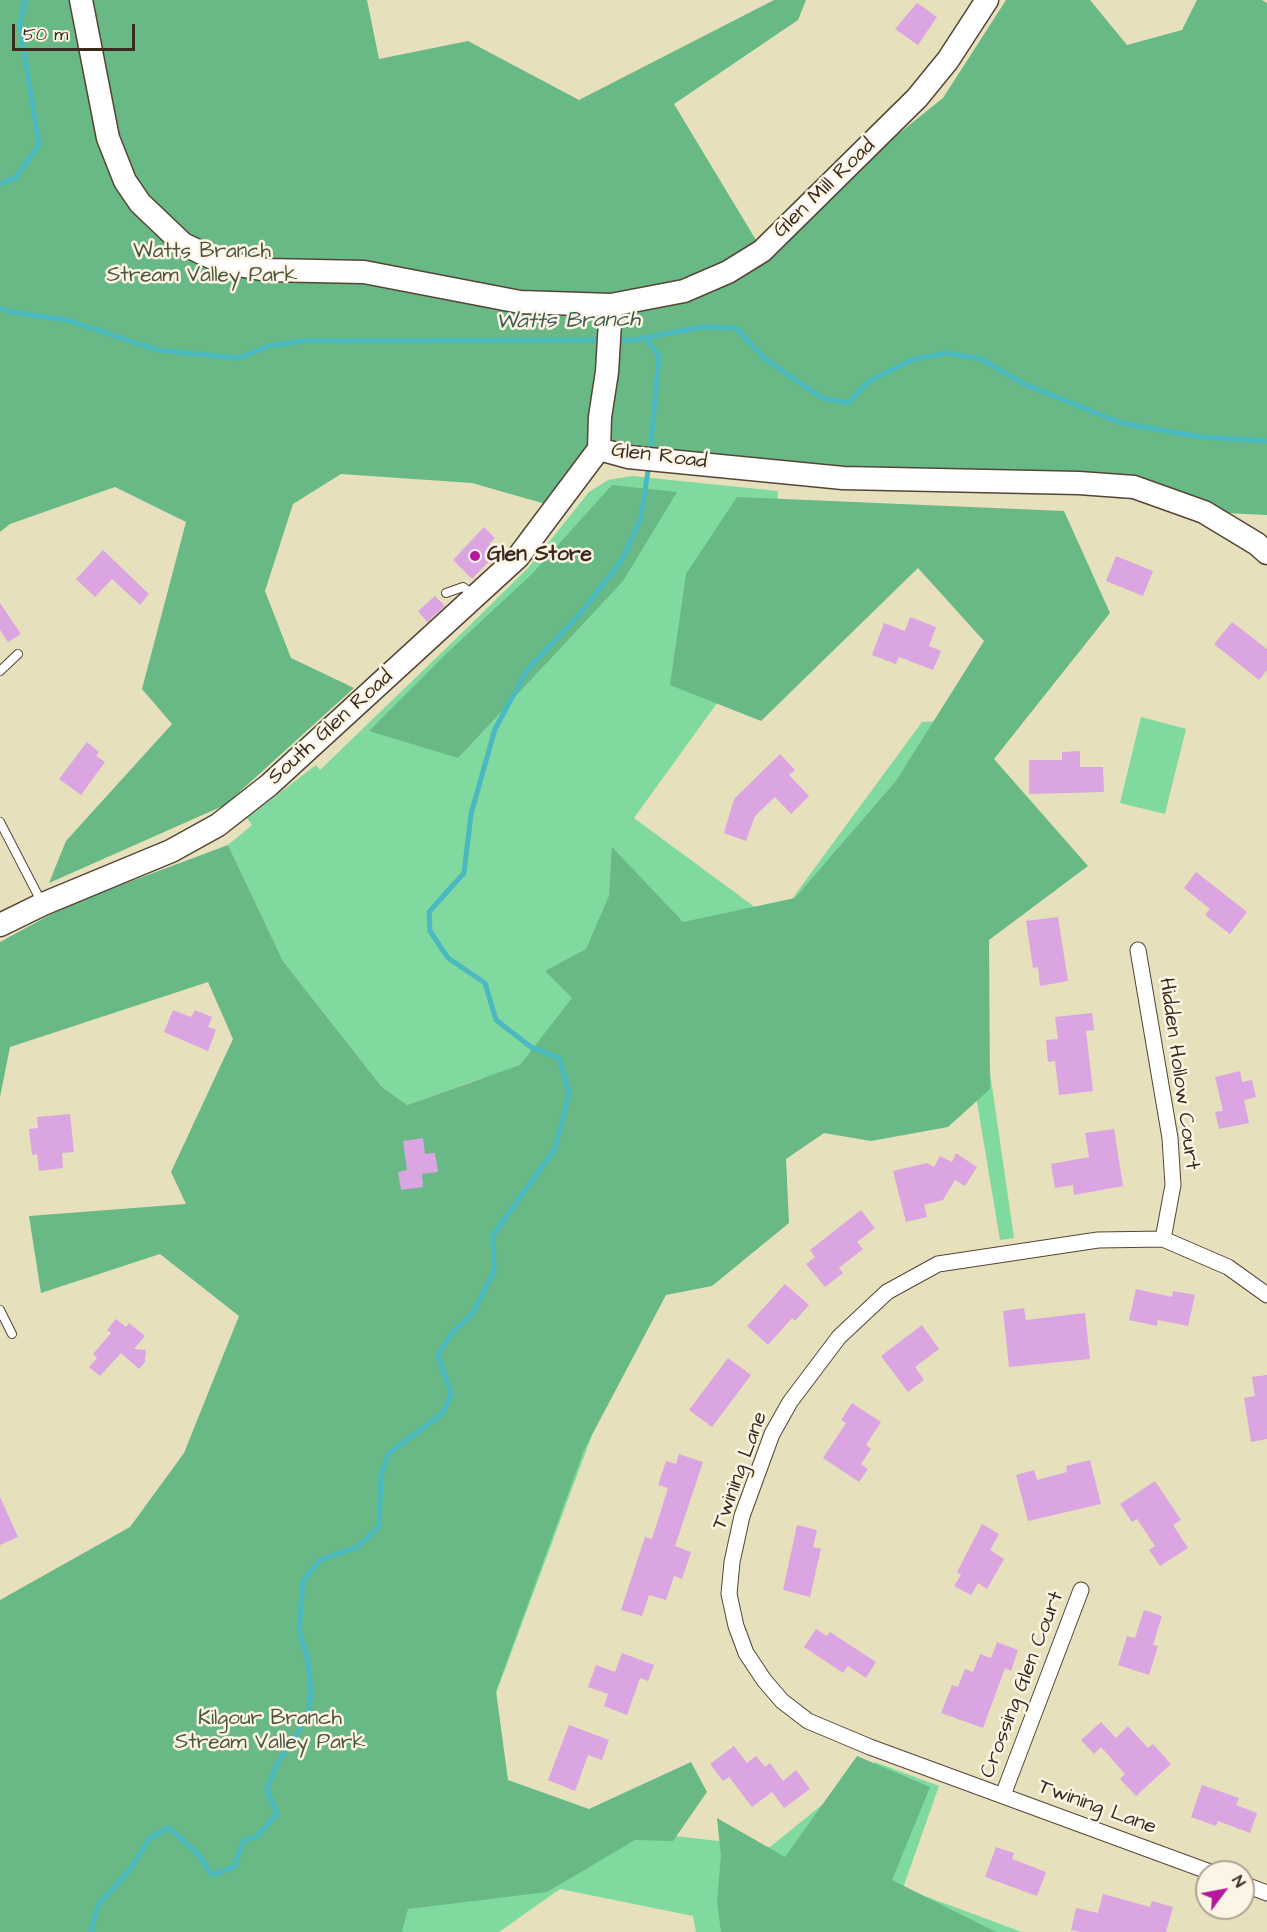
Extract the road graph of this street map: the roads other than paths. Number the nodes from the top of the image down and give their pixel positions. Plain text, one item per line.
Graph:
1 (81, 0) edge
2 (987, 0) edge
3 (610, 315) junction
4 (599, 449) junction
5 (1267, 553) edge
6 (446, 593) dead end
7 (475, 596) junction
8 (18, 654) dead end
9 (0, 671) edge
10 (0, 822) edge
11 (43, 904) junction
12 (0, 925) edge
13 (1138, 950) dead end
14 (1163, 1239) junction
15 (1267, 1294) edge
16 (0, 1310) edge
17 (12, 1334) dead end
18 (1081, 1590) dead end
19 (1003, 1795) junction
20 (1195, 1866) edge

1 - 3 main road
2 - 3 main road, Glen Mill Road
3 - 4 main road, Glen Road
4 - 5 main road, Glen Road
4 - 7 main road, South Glen Road
6 - 7 lane
7 - 11 main road, South Glen Road
8 - 9 lane
10 - 11 lane
11 - 12 main road, South Glen Road
13 - 14 street, Hidden Hollow Court
14 - 15 street, Twining Lane
14 - 19 street, Twining Lane
16 - 17 lane
18 - 19 street, Crossing Glen Court
19 - 20 street, Twining Lane

